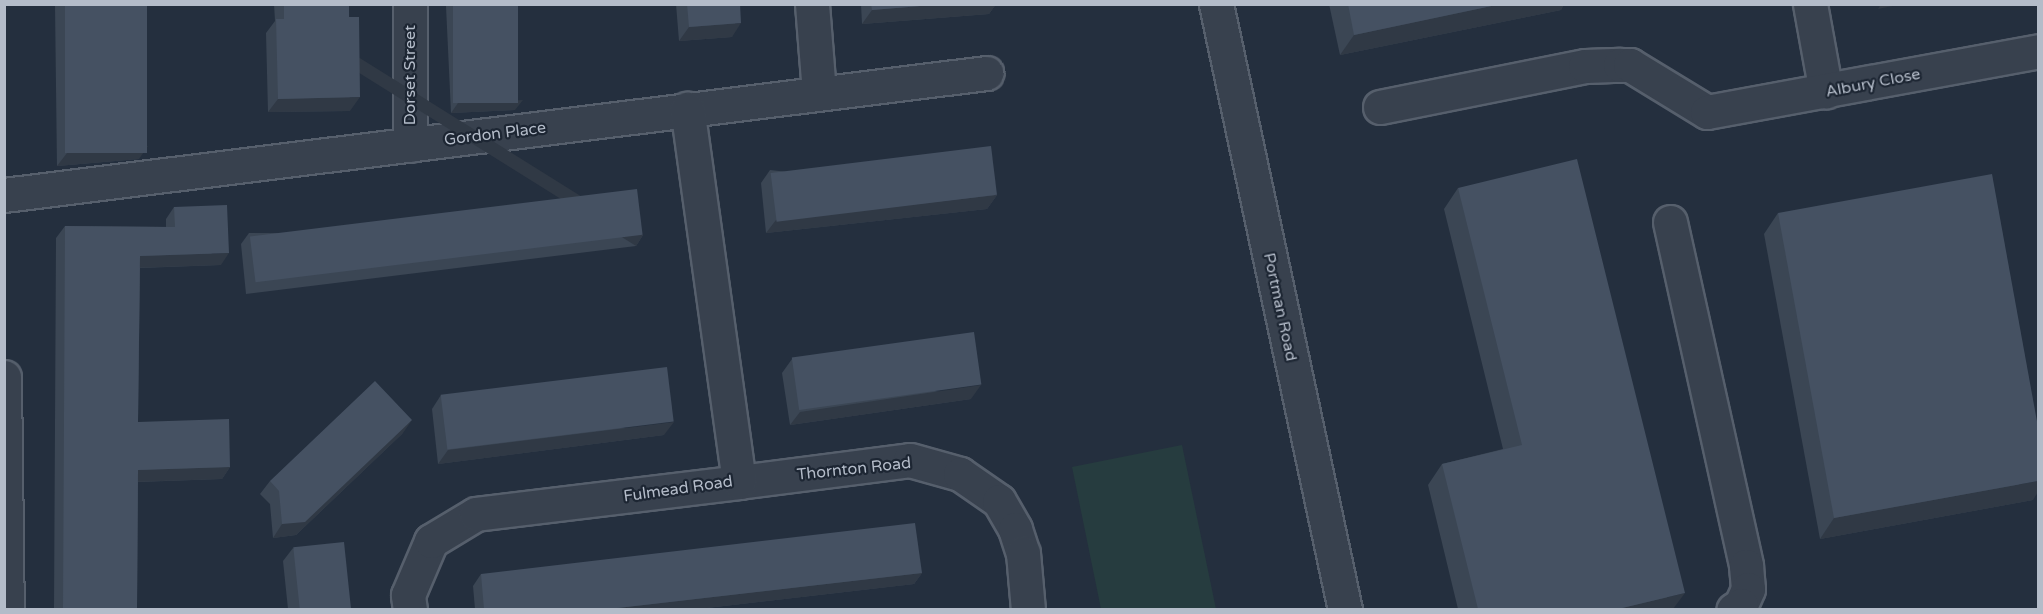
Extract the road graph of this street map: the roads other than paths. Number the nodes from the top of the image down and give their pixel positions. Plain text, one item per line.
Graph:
1 (410, 4) edge
2 (812, 4) edge
3 (1216, 4) edge
4 (1810, 4) edge
5 (2038, 51) edge
6 (986, 72) dead end
7 (1826, 92) junction
8 (819, 93) junction
9 (1380, 106) dead end
10 (687, 109) junction
11 (410, 145) junction
12 (4, 195) edge
13 (1670, 222) dead end
14 (4, 377) edge
15 (739, 482) junction
16 (1744, 604) edge
17 (7, 609) edge
18 (410, 609) edge
19 (1028, 609) edge
20 (1345, 609) edge

1 - 11 street, Dorset Street
2 - 8 street
3 - 20 street, Portman Road
4 - 7 street
5 - 7 street, Albury Close
6 - 8 street, Gordon Place
7 - 9 street, Albury Close
8 - 10 street, Gordon Place
10 - 11 street, Gordon Place
10 - 15 street, Fulmead Road
11 - 12 street, Gordon Place
13 - 16 street
14 - 17 street
15 - 18 street, Fulmead Road
15 - 19 street, Thornton Road

